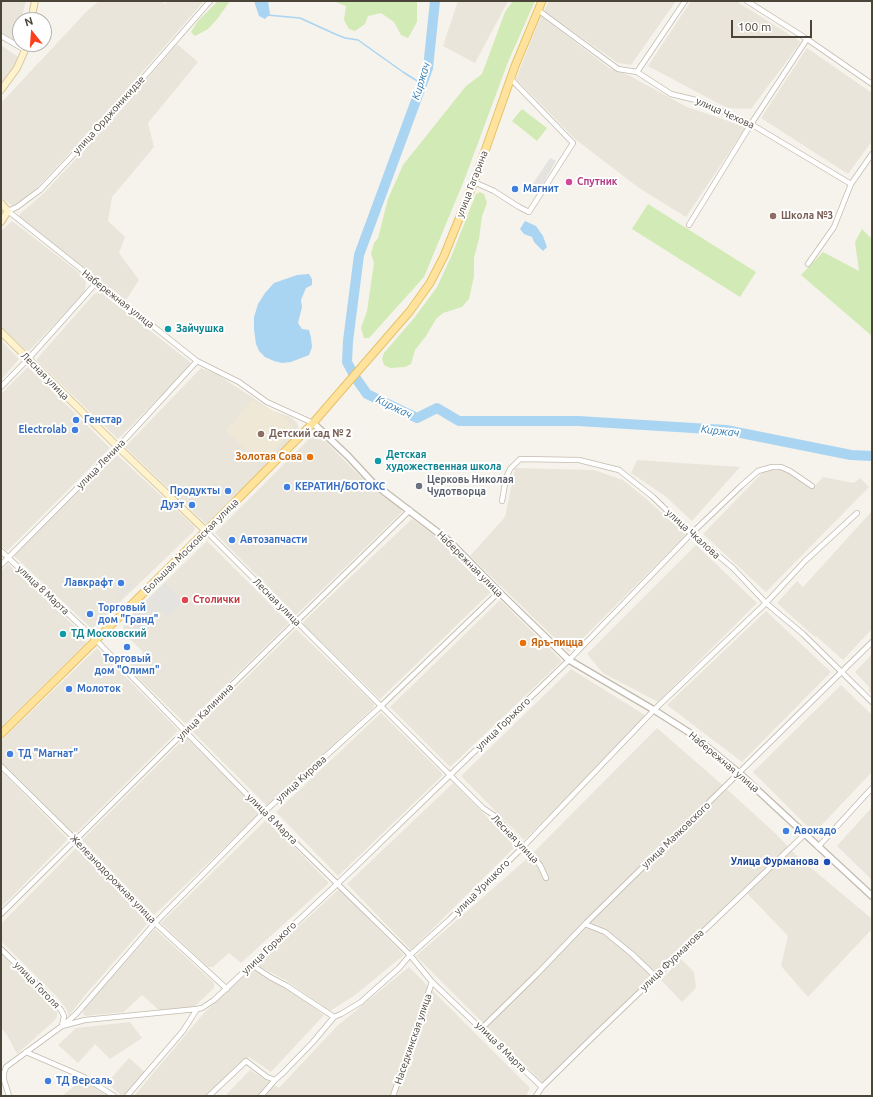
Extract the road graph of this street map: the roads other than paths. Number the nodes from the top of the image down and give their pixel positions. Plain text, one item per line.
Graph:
1 (35, 1) edge
2 (210, 1) edge
3 (542, 1) edge
4 (686, 1) edge
5 (747, 1) edge
6 (538, 10) junction
7 (33, 12) edge
8 (1, 36) edge
9 (807, 39) junction
10 (12, 41) edge
11 (23, 52) edge
12 (637, 72) junction
13 (511, 79) junction
14 (872, 84) edge
15 (1, 90) edge
16 (751, 124) junction
17 (872, 154) edge
18 (474, 182) junction
19 (851, 184) junction
20 (1, 203) edge
21 (8, 211) junction
22 (1, 222) edge
23 (689, 224) dead end
24 (808, 264) dead end
25 (97, 282) junction
26 (1, 332) edge
27 (374, 352) joint
28 (28, 359) junction
29 (197, 361) junction
30 (1, 386) edge
31 (313, 423) junction
32 (118, 447) junction
33 (812, 486) dead end
34 (502, 501) dead end
35 (410, 510) junction
36 (857, 513) dead end
37 (206, 531) junction
38 (692, 534) junction
39 (1, 551) edge
40 (8, 558) junction
41 (1, 565) edge
42 (499, 592) junction
43 (766, 603) junction
44 (296, 621) junction
45 (96, 640) junction
46 (872, 642) edge
47 (569, 660) junction
48 (842, 672) junction
49 (872, 702) edge
50 (381, 706) junction
51 (654, 710) junction
52 (186, 730) junction
53 (1, 734) edge
54 (1, 766) edge
55 (739, 773) junction
56 (450, 775) junction
57 (872, 788) edge
58 (264, 812) junction
59 (804, 835) junction
60 (76, 840) junction
61 (524, 846) junction
62 (818, 847) junction
63 (546, 878) dead end
64 (337, 884) junction
65 (872, 896) edge
66 (1, 914) edge
67 (155, 923) junction
68 (585, 924) junction
69 (1, 948) edge
70 (410, 956) junction
71 (252, 965) junction
72 (655, 976) junction
73 (432, 982) junction
74 (227, 989) junction
75 (197, 1009) junction
76 (334, 1017) junction
77 (62, 1026) junction
78 (482, 1028) junction
79 (26, 1052) junction
80 (275, 1080) junction
81 (542, 1087) junction
82 (9, 1096) edge
83 (114, 1096) edge
84 (127, 1096) edge
85 (209, 1096) edge
86 (261, 1096) edge
87 (393, 1096) edge
88 (536, 1096) edge

1 - 7 main road
2 - 21 street, улица Орджоникидзе
3 - 6 main road, улица Гагарина
4 - 12 street
5 - 9 street
6 - 12 street, улица Чехова
6 - 13 main road, улица Гагарина
8 - 10 street
9 - 14 street
9 - 16 street
11 - 15 main road
12 - 16 street, улица Чехова
13 - 18 main road, улица Гагарина
13 - 18 street
16 - 19 street, улица Чехова
16 - 23 street
17 - 19 street
18 - 27 main road, улица Гагарина
19 - 24 street
20 - 21 main road, Набережная улица
21 - 22 main road, улица Орджоникидзе
21 - 25 street, Набережная улица
25 - 28 street
25 - 29 street, Набережная улица
26 - 28 main road, Лесная улица
27 - 31 main road, Большая Московская улица
28 - 30 street
28 - 32 main road, Лесная улица
29 - 31 street, Набережная улица
29 - 32 street, улица Ленина
31 - 35 street, Набережная улица
31 - 37 main road, Большая Московская улица
32 - 37 main road, Лесная улица
32 - 40 street, улица Ленина
33 - 38 street, улица Горького
34 - 38 street, улица Чкалова
35 - 42 street, Набережная улица
35 - 44 street, улица Калинина
36 - 43 street, улица Урицкого
37 - 44 street, Лесная улица
37 - 45 main road, Большая Московская улица
38 - 43 street, улица Чкалова
38 - 47 street, улица Горького
39 - 40 street, улица 8 Марта
40 - 41 street, улица Ленина
40 - 45 street, улица 8 Марта
42 - 47 street, Набережная улица
42 - 50 street, улица Кирова
43 - 48 street, улица Чкалова
43 - 51 street, улица Урицкого
44 - 50 street, Лесная улица
44 - 52 street, улица Калинина
45 - 52 street, улица 8 Марта
45 - 53 main road, Большая Московская улица
46 - 48 street, улица Маяковского
47 - 51 street, Набережная улица
47 - 56 street, улица Горького
48 - 49 street, улица Чкалова
48 - 55 street, улица Маяковского
50 - 56 street, Лесная улица
50 - 58 street, улица Кирова
51 - 55 street, Набережная улица
51 - 61 street, улица Урицкого
52 - 58 street, улица 8 Марта
52 - 60 street, улица Калинина
54 - 60 street, Железнодорожная улица
55 - 59 street, Набережная улица
55 - 68 street, улица Маяковского
56 - 61 street, Лесная улица
56 - 64 street, улица Горького
57 - 62 street
58 - 64 street, улица 8 Марта
58 - 67 street, улица Кирова
59 - 62 street, Набережная улица
59 - 72 street, улица Фурманова
60 - 66 street, улица Калинина
60 - 67 street, Железнодорожная улица
61 - 63 street, Лесная улица
61 - 70 street, улица Урицкого
62 - 65 street, Набережная улица
64 - 70 street, улица 8 Марта
64 - 71 street, улица Горького
67 - 74 street, Железнодорожная улица
67 - 77 street, улица Кирова
68 - 72 street
68 - 78 street, улица Маяковского
69 - 77 street, улица Гоголя
70 - 73 street, улица 8 Марта
70 - 76 street, улица Урицкого
71 - 74 street, улица Горького
71 - 76 street
72 - 81 street, улица Фурманова
73 - 78 street, улица 8 Марта
73 - 87 street, Наседкинская улица
74 - 75 street, улица Горького
75 - 77 street, улица Горького
75 - 84 street, улица Горького
76 - 80 street
77 - 79 street, улица Горького
78 - 81 street, улица 8 Марта
79 - 82 street, улица Горького
79 - 83 street
80 - 85 street
80 - 86 street
81 - 88 street, улица Фурманова

